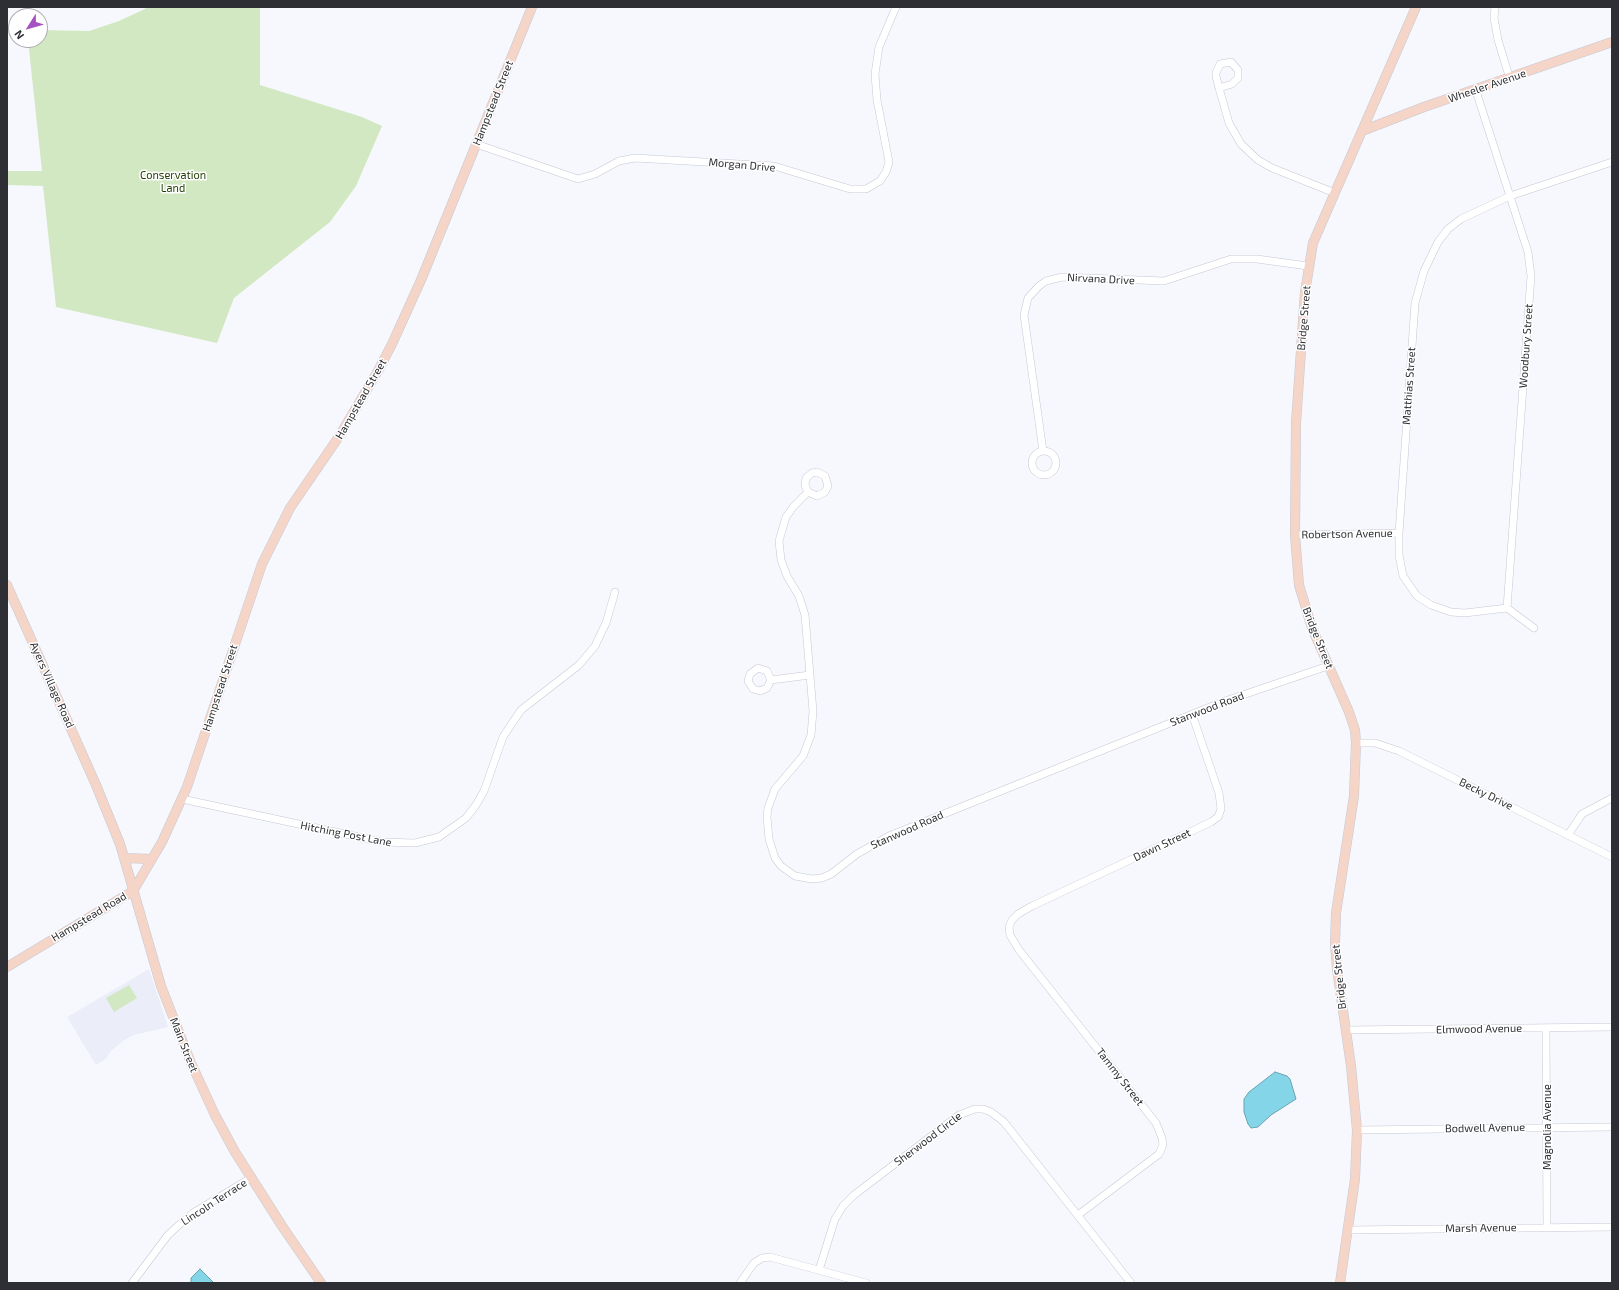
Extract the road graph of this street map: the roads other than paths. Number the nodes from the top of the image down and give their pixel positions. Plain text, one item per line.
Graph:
1 (532, 7) edge
2 (896, 7) edge
3 (1416, 7) edge
4 (1495, 7) edge
5 (1612, 42) edge
6 (1510, 79) junction
7 (1219, 88) dead end
8 (1476, 91) junction
9 (1362, 131) junction
10 (476, 144) junction
11 (1612, 162) edge
12 (1335, 193) junction
13 (1510, 196) junction
14 (1308, 266) junction
15 (1043, 451) dead end
16 (808, 492) dead end
17 (1399, 533) junction
18 (1295, 535) junction
19 (7, 586) edge
20 (616, 592) dead end
21 (1507, 608) junction
22 (1534, 628) dead end
23 (1328, 666) junction
24 (810, 675) junction
25 (771, 680) dead end
26 (1192, 714) junction
27 (1356, 743) junction
28 (96, 785) joint
29 (187, 787) joint
30 (1612, 798) edge
31 (182, 799) junction
32 (1568, 835) junction
33 (1612, 857) edge
34 (125, 858) junction
35 (151, 859) junction
36 (133, 891) junction
37 (1010, 923) joint
38 (7, 967) edge
39 (1612, 1027) edge
40 (1546, 1028) junction
41 (1346, 1030) junction
42 (1612, 1127) edge
43 (1547, 1128) junction
44 (1357, 1130) junction
45 (251, 1178) junction
46 (1078, 1215) junction
47 (1547, 1227) junction
48 (1612, 1227) edge
49 (1349, 1230) junction
50 (819, 1270) junction
51 (132, 1283) edge
52 (321, 1283) edge
53 (740, 1283) edge
54 (866, 1283) edge
55 (1131, 1283) edge
56 (1340, 1283) edge

1 - 10 main road, Hampstead Street
2 - 10 street, Morgan Drive
3 - 9 main road, Bridge Street
4 - 6 street
5 - 6 main road, Wheeler Avenue
6 - 8 main road, Wheeler Avenue
7 - 12 street
8 - 9 main road, Wheeler Avenue
8 - 13 street, Woodbury Street
9 - 12 main road, Bridge Street
10 - 29 main road, Hampstead Street
11 - 13 street, Matthias Street
12 - 14 main road, Bridge Street
13 - 17 street, Matthias Street
13 - 21 street, Woodbury Street
14 - 15 street, Nirvana Drive
14 - 18 main road, Bridge Street
16 - 24 street, Stanwood Road
17 - 18 street, Robertson Avenue
17 - 21 street, Matthias Street
18 - 23 main road, Bridge Street
19 - 28 main road, Ayers Village Road
20 - 31 street, Hitching Post Lane
21 - 22 street
23 - 26 street, Stanwood Road
23 - 27 main road, Bridge Street
24 - 25 street
24 - 26 street, Stanwood Road
26 - 37 street, Dawn Street
27 - 32 street, Becky Drive
27 - 41 main road, Bridge Street
28 - 34 main road, Main Street
29 - 31 main road, Hampstead Road
30 - 32 street
31 - 35 main road, Hampstead Road
32 - 33 street, Becky Drive
34 - 35 main road
34 - 36 main road, Main Street
35 - 36 main road, Hampstead Road
36 - 38 main road, Hampstead Road
36 - 45 main road, Main Street
37 - 46 street, Tammy Street
39 - 40 street, Elmwood Avenue
40 - 41 street, Elmwood Avenue
40 - 43 street, Magnolia Avenue
41 - 44 main road, Bridge Street
42 - 43 street, Bodwell Avenue
43 - 44 street, Bodwell Avenue
43 - 47 street, Magnolia Avenue
44 - 49 main road, Bridge Street
45 - 51 street, Lincoln Terrace
45 - 52 main road, Main Street
46 - 50 street, Sherwood Circle
46 - 55 street, Sherwood Circle
47 - 48 street, Marsh Avenue
47 - 49 street, Marsh Avenue
49 - 56 main road, Bridge Street
50 - 53 street
50 - 54 street

